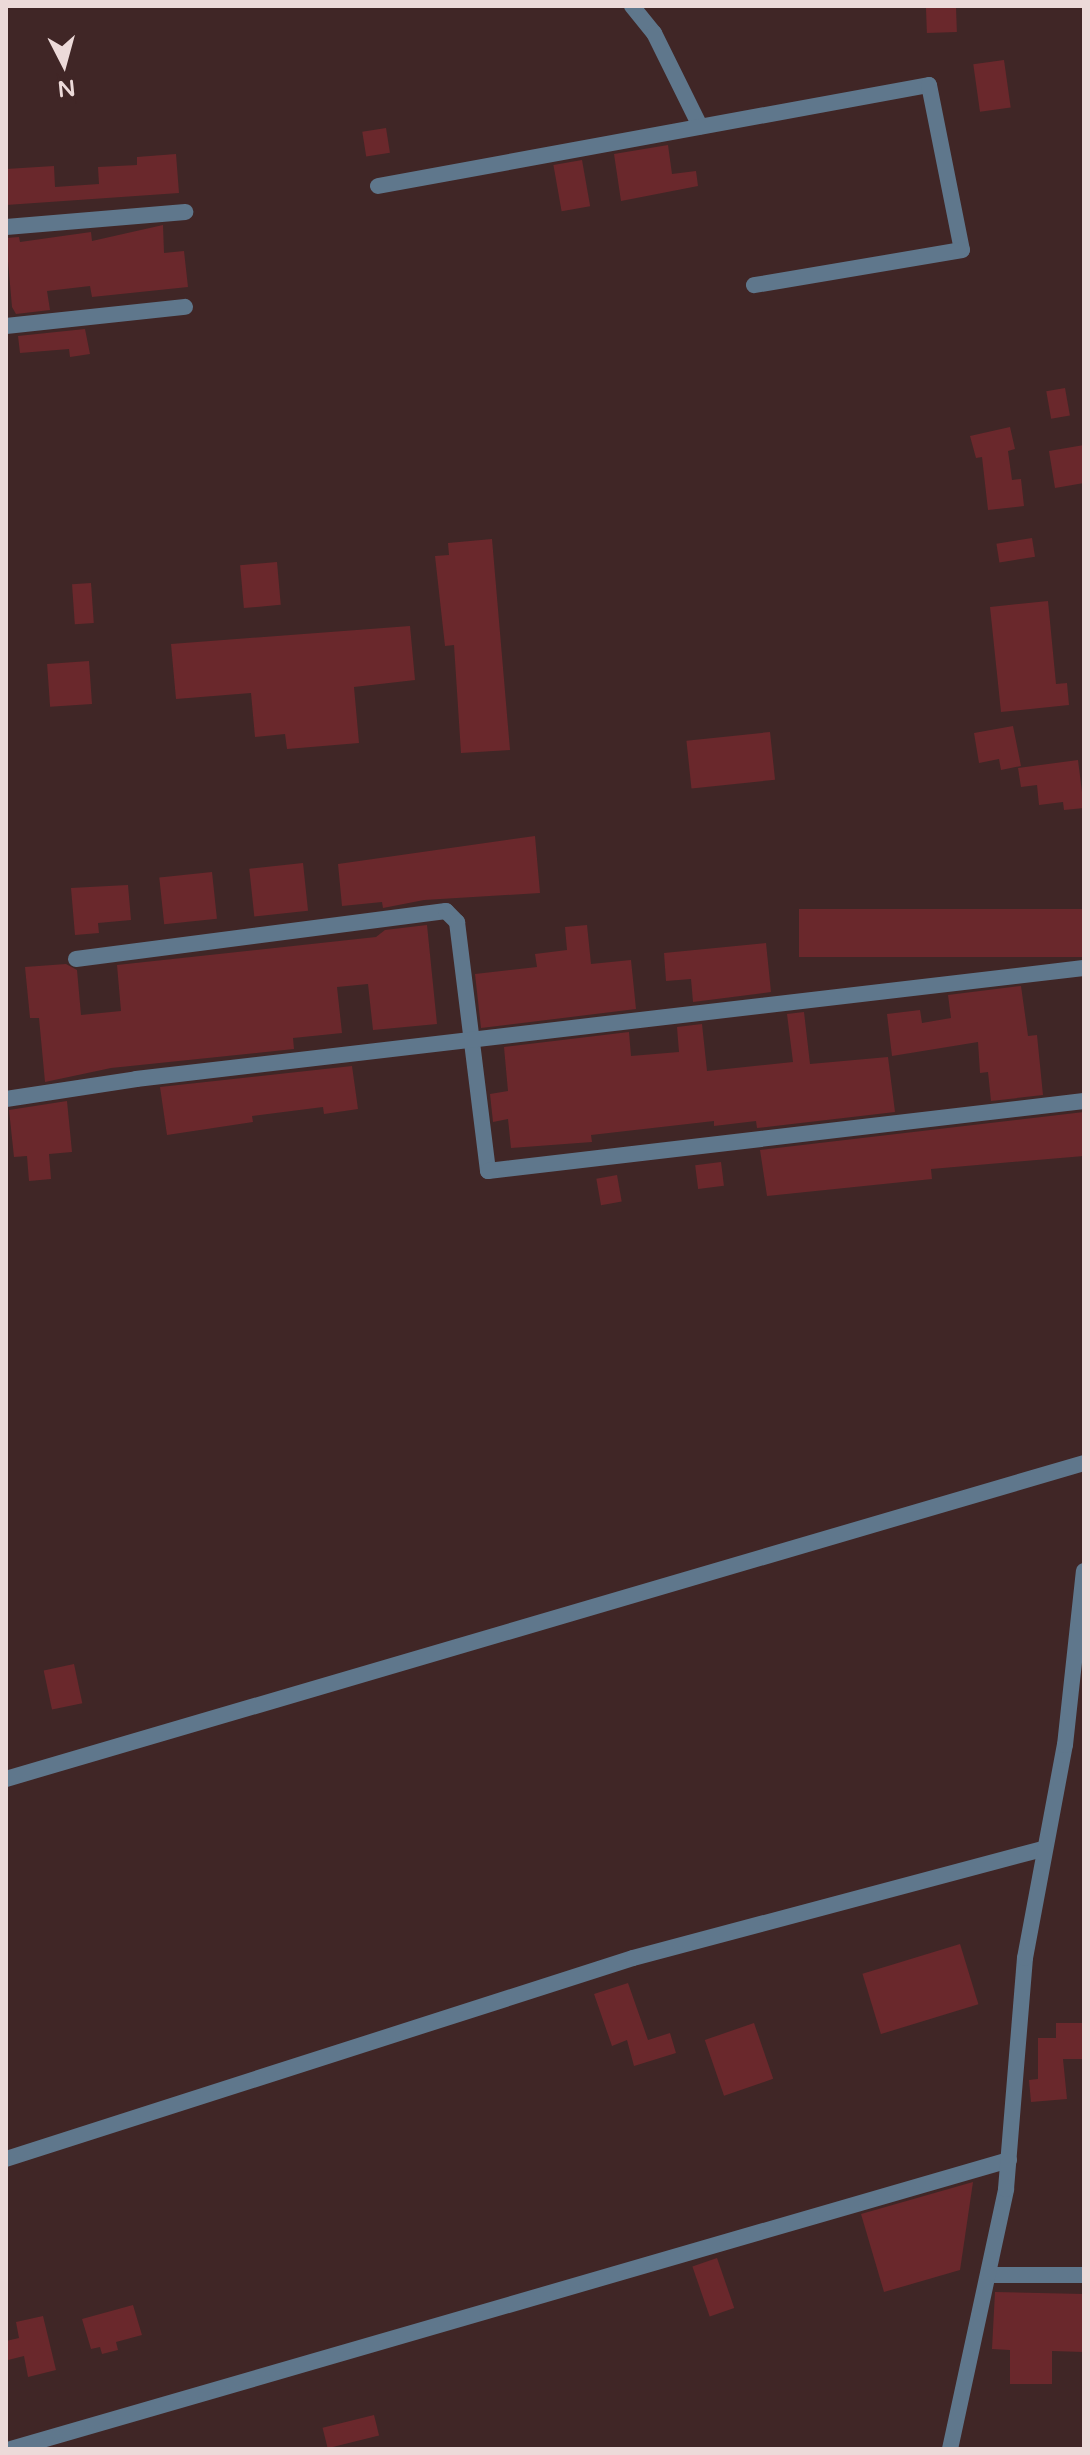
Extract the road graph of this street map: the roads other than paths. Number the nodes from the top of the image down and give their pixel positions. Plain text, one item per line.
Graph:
1 (632, 6) edge
2 (700, 126) junction
3 (378, 186) dead end
4 (185, 212) dead end
5 (6, 227) edge
6 (754, 285) dead end
7 (185, 307) dead end
8 (6, 326) edge
9 (76, 959) dead end
10 (1084, 968) edge
11 (471, 1040) junction
12 (6, 1099) edge
13 (1084, 1101) edge
14 (1084, 1463) edge
15 (1084, 1571) edge
16 (6, 1779) edge
17 (1043, 1849) junction
18 (6, 2159) edge
19 (1009, 2160) junction
20 (989, 2275) junction
21 (1084, 2275) edge
22 (11, 2449) edge
23 (950, 2449) edge

1 - 2 street
2 - 3 street
2 - 6 street
4 - 5 street
7 - 8 street
9 - 11 street
10 - 11 street
11 - 12 street
11 - 13 street
14 - 16 street
15 - 17 street
17 - 18 street
17 - 19 street
19 - 20 street
19 - 22 street
20 - 21 street
20 - 23 street

